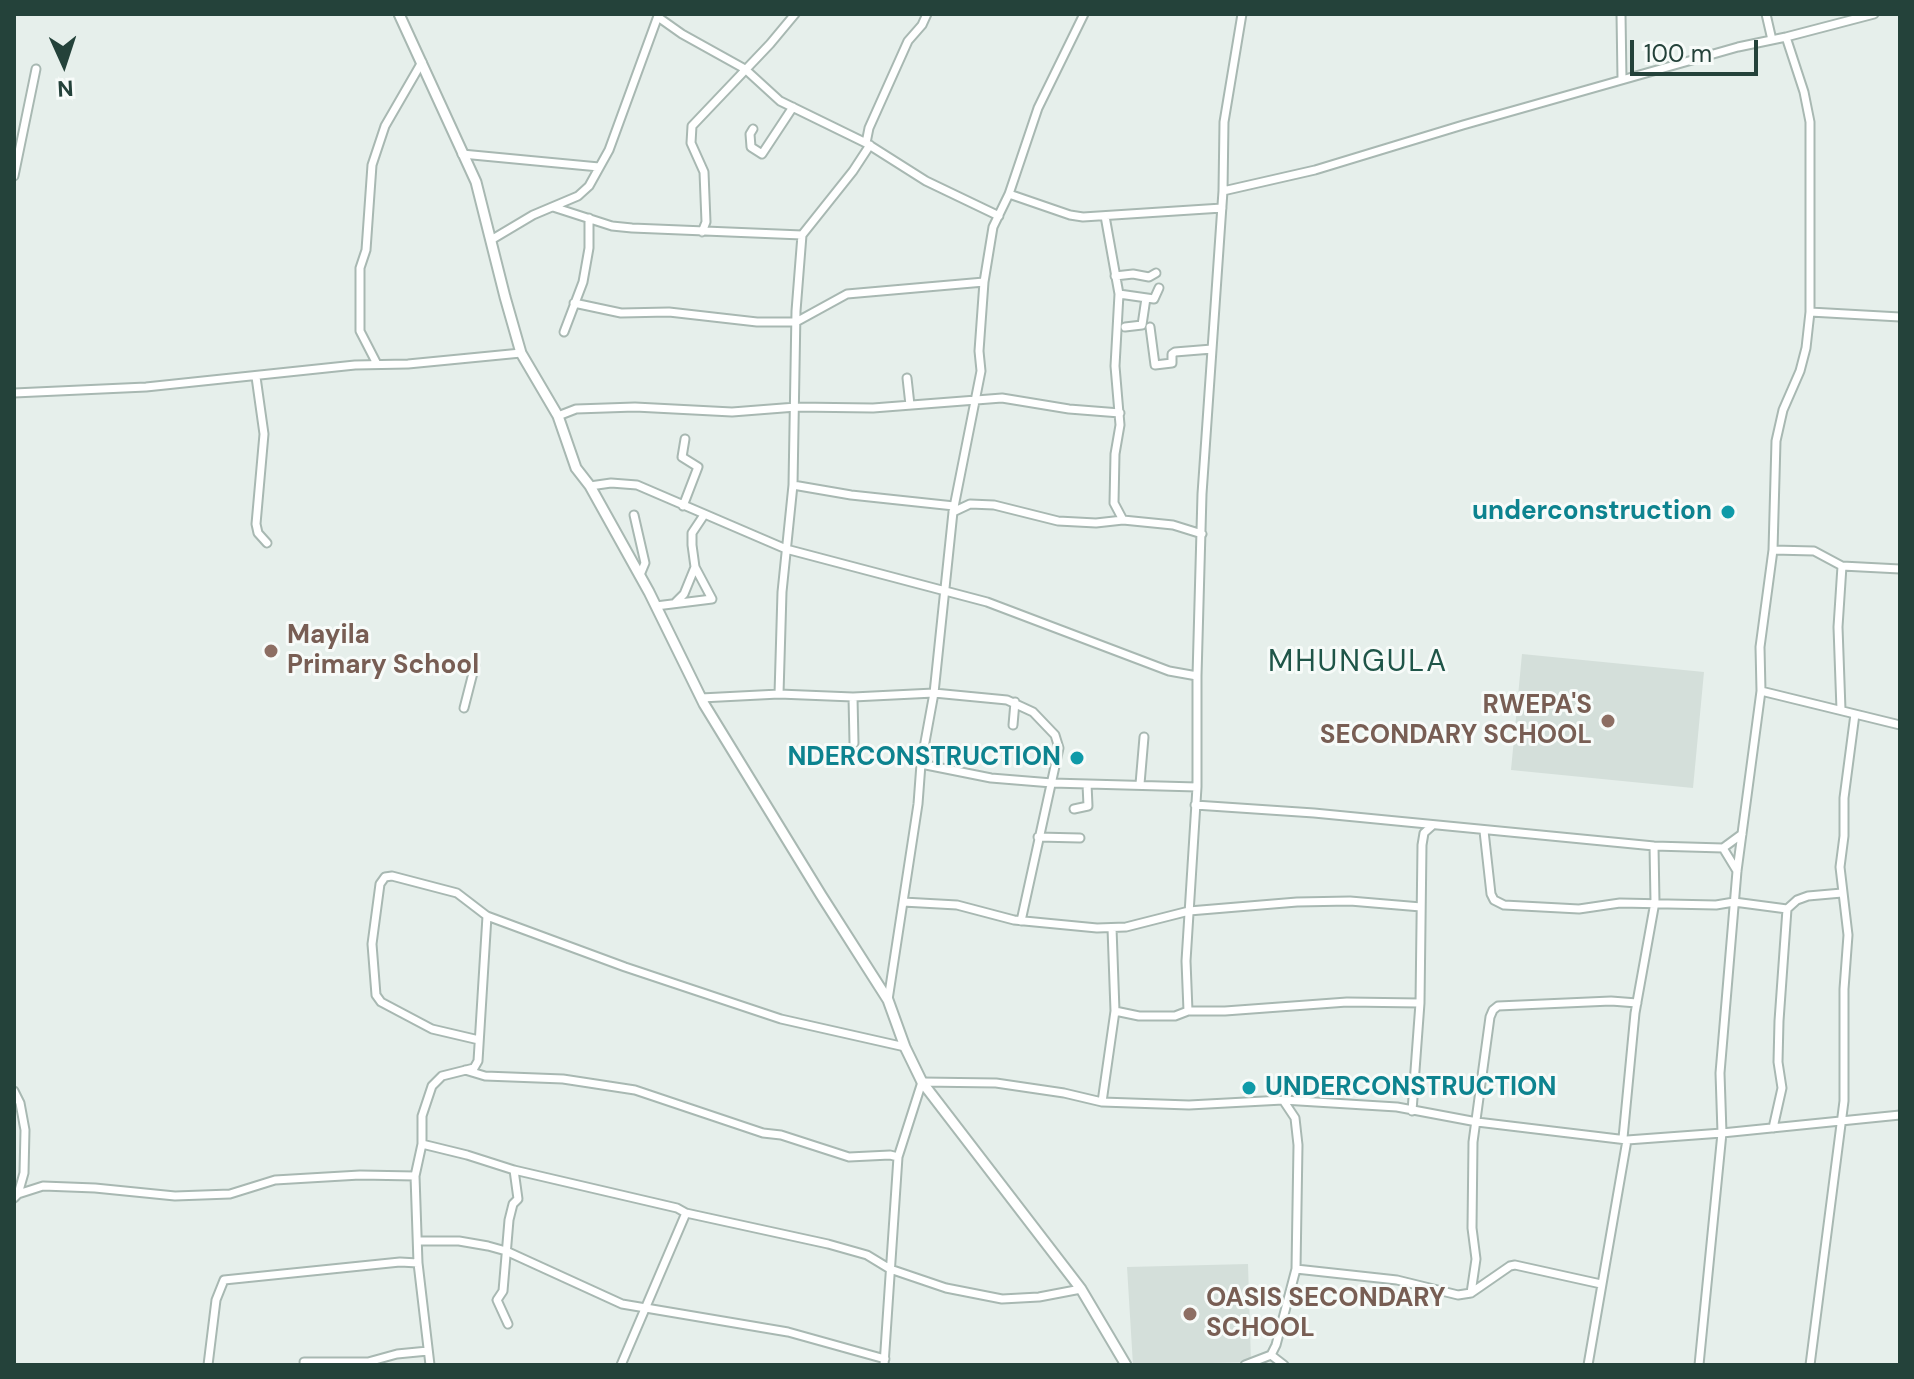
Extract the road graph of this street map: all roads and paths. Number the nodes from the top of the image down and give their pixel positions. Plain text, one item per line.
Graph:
1 (399, 14) edge
2 (927, 14) edge
3 (1084, 14) edge
4 (1242, 14) edge
5 (1621, 14) edge
6 (1766, 14) edge
7 (1874, 14) edge
8 (658, 15) edge
9 (793, 15) edge
10 (1860, 15) edge
11 (1786, 37) junction
12 (1772, 40) junction
13 (422, 62) junction
14 (36, 69) dead end
15 (745, 69) junction
16 (1622, 79) junction
17 (793, 107) junction
18 (753, 129) dead end
19 (868, 144) junction
20 (462, 154) junction
21 (599, 167) junction
22 (14, 176) edge
23 (1223, 191) junction
24 (1009, 194) junction
25 (553, 207) junction
26 (1222, 208) junction
27 (999, 216) junction
28 (1105, 216) junction
29 (589, 218) junction
30 (702, 232) junction
31 (802, 235) junction
32 (491, 240) junction
33 (1156, 273) dead end
34 (1115, 276) junction
35 (984, 282) junction
36 (1159, 288) dead end
37 (1119, 294) junction
38 (1146, 298) junction
39 (574, 303) junction
40 (1810, 312) junction
41 (1900, 317) edge
42 (796, 322) junction
43 (1125, 327) dead end
44 (1150, 327) dead end
45 (564, 332) dead end
46 (1212, 349) junction
47 (521, 353) junction
48 (377, 364) junction
49 (256, 377) junction
50 (907, 378) dead end
51 (14, 393) edge
52 (975, 400) junction
53 (910, 405) junction
54 (796, 407) junction
55 (1120, 413) junction
56 (558, 416) junction
57 (685, 439) dead end
58 (793, 485) junction
59 (590, 486) junction
60 (683, 506) junction
61 (954, 509) junction
62 (634, 515) dead end
63 (704, 515) junction
64 (1123, 520) junction
65 (1202, 534) junction
66 (267, 543) dead end
67 (786, 549) junction
68 (1773, 550) junction
69 (1842, 566) junction
70 (695, 567) junction
71 (1900, 569) edge
72 (640, 575) junction
73 (946, 590) junction
74 (674, 604) junction
75 (656, 606) junction
76 (475, 665) dead end
77 (1197, 676) junction
78 (1761, 691) junction
79 (934, 693) junction
80 (779, 694) junction
81 (853, 697) junction
82 (701, 698) junction
83 (1015, 702) junction
84 (464, 708) dead end
85 (1841, 710) junction
86 (1855, 714) junction
87 (1013, 725) dead end
88 (1900, 725) edge
89 (1144, 737) dead end
90 (854, 743) dead end
91 (921, 764) junction
92 (1052, 783) junction
93 (1087, 784) junction
94 (1140, 784) junction
95 (1197, 787) junction
96 (1195, 805) junction
97 (1074, 809) dead end
98 (1433, 825) junction
99 (1484, 831) junction
100 (1742, 834) junction
101 (1038, 837) junction
102 (1080, 838) dead end
103 (1654, 846) junction
104 (1723, 848) junction
105 (1737, 871) junction
106 (1842, 893) junction
107 (903, 902) junction
108 (1655, 902) junction
109 (1734, 902) junction
110 (1421, 907) junction
111 (1787, 909) junction
112 (1189, 911) junction
113 (487, 916) junction
114 (1021, 921) junction
115 (1112, 928) junction
116 (888, 1000) junction
117 (1420, 1003) junction
118 (1637, 1003) junction
119 (1115, 1011) junction
120 (1188, 1011) junction
121 (479, 1040) junction
122 (905, 1047) junction
123 (465, 1070) junction
124 (922, 1082) junction
125 (14, 1091) edge
126 (1283, 1100) junction
127 (1306, 1100) junction
128 (1102, 1102) junction
129 (1412, 1111) junction
130 (1900, 1115) edge
131 (1295, 1118) junction
132 (1842, 1121) junction
133 (1477, 1122) junction
134 (1773, 1128) junction
135 (1722, 1133) junction
136 (1625, 1139) junction
137 (422, 1144) junction
138 (898, 1157) junction
139 (514, 1170) junction
140 (415, 1176) junction
141 (16, 1196) edge
142 (686, 1213) junction
143 (418, 1241) junction
144 (506, 1251) junction
145 (418, 1263) junction
146 (890, 1269) junction
147 (1296, 1269) junction
148 (1601, 1284) junction
149 (1081, 1289) junction
150 (1471, 1293) junction
151 (644, 1308) junction
152 (508, 1324) dead end
153 (428, 1351) junction
154 (1271, 1355) junction
155 (304, 1362) dead end
156 (884, 1362) edge
157 (208, 1365) edge
158 (430, 1365) edge
159 (621, 1365) edge
160 (1126, 1365) edge
161 (1245, 1365) edge
162 (1284, 1365) edge
163 (1588, 1365) edge
164 (1699, 1365) edge
165 (1810, 1365) edge

1 - 13 street
2 - 19 street
3 - 24 street
4 - 23 street
5 - 16 street
6 - 12 street
7 - 10 street
8 - 15 street
8 - 21 street
9 - 15 street
10 - 11 street
11 - 12 street
11 - 40 street
12 - 16 street
13 - 20 street
13 - 48 street
14 - 22 street
15 - 17 street
15 - 30 street
16 - 23 street
17 - 18 street
17 - 19 street
19 - 27 street
19 - 31 street
20 - 21 street
20 - 32 street
21 - 25 street
23 - 26 street
24 - 27 street
24 - 28 street
25 - 29 street
25 - 32 street
26 - 28 street
26 - 46 street
27 - 35 street
28 - 34 street
29 - 30 street
29 - 39 street
30 - 31 street
31 - 42 street
32 - 47 street
33 - 34 street
34 - 37 street
35 - 42 street
35 - 52 street
36 - 38 street
37 - 38 street
37 - 55 street
38 - 43 street
39 - 42 street
39 - 45 street
40 - 41 street
40 - 68 street
42 - 54 street
44 - 46 street
46 - 65 street
47 - 48 street
47 - 56 street
48 - 49 street
49 - 51 street
49 - 66 street
50 - 53 street
52 - 53 street
52 - 55 street
52 - 61 street
53 - 54 street
54 - 56 street
54 - 58 street
55 - 64 street
56 - 59 street
57 - 60 street
58 - 61 street
58 - 67 street
59 - 60 street
59 - 72 street
60 - 63 street
61 - 64 street
61 - 73 street
62 - 72 street
63 - 67 street
63 - 70 street
64 - 65 street
65 - 77 street
67 - 73 street
67 - 80 street
68 - 69 street
68 - 78 street
69 - 71 street
69 - 85 street
70 - 74 street
70 - 74 street
72 - 75 street
73 - 77 street
73 - 79 street
74 - 75 street
75 - 82 street
76 - 84 street
77 - 95 street
78 - 85 street
78 - 100 street
79 - 81 street
79 - 83 street
79 - 91 street
80 - 81 street
80 - 82 street
81 - 90 street
82 - 116 street
83 - 87 street
83 - 92 street
85 - 86 street
86 - 88 street
86 - 106 street
89 - 94 street
91 - 92 street
91 - 107 street
92 - 93 street
92 - 101 street
93 - 94 street
93 - 97 street
94 - 95 street
95 - 96 street
96 - 98 street
96 - 112 street
98 - 99 street
98 - 110 street
99 - 103 street
99 - 108 street
100 - 104 street
100 - 105 street
101 - 102 street
101 - 114 street
103 - 104 street
103 - 108 street
104 - 105 street
105 - 109 street
106 - 111 street
106 - 132 street
107 - 114 street
107 - 116 street
108 - 109 street
108 - 118 street
109 - 111 street
109 - 135 street
110 - 112 street
110 - 117 street
111 - 134 street
112 - 115 street
112 - 120 street
113 - 121 street
113 - 121 street
113 - 122 street
114 - 115 street
115 - 119 street
116 - 122 street
117 - 120 street
117 - 129 street
118 - 133 street
118 - 136 street
119 - 120 street
119 - 128 street
121 - 123 street
122 - 124 street
123 - 137 street
123 - 138 street
124 - 128 street
124 - 138 street
124 - 149 street
125 - 141 street
126 - 127 street
126 - 128 street
126 - 131 street
127 - 129 street
127 - 131 street
129 - 133 street
130 - 132 street
131 - 147 street
132 - 134 street
132 - 165 street
133 - 136 street
133 - 150 street
134 - 135 street
135 - 136 street
135 - 164 street
136 - 148 street
137 - 139 street
137 - 140 street
138 - 146 street
139 - 142 street
139 - 144 street
140 - 141 street
140 - 143 street
142 - 146 street
142 - 151 street
143 - 144 street
143 - 145 street
144 - 151 street
144 - 152 street
145 - 153 street
145 - 157 street
146 - 149 street
146 - 156 street
147 - 150 street
147 - 154 street
148 - 150 street
148 - 163 street
149 - 160 street
151 - 156 street
151 - 159 street
153 - 155 street
153 - 158 street
154 - 161 street
154 - 162 street

